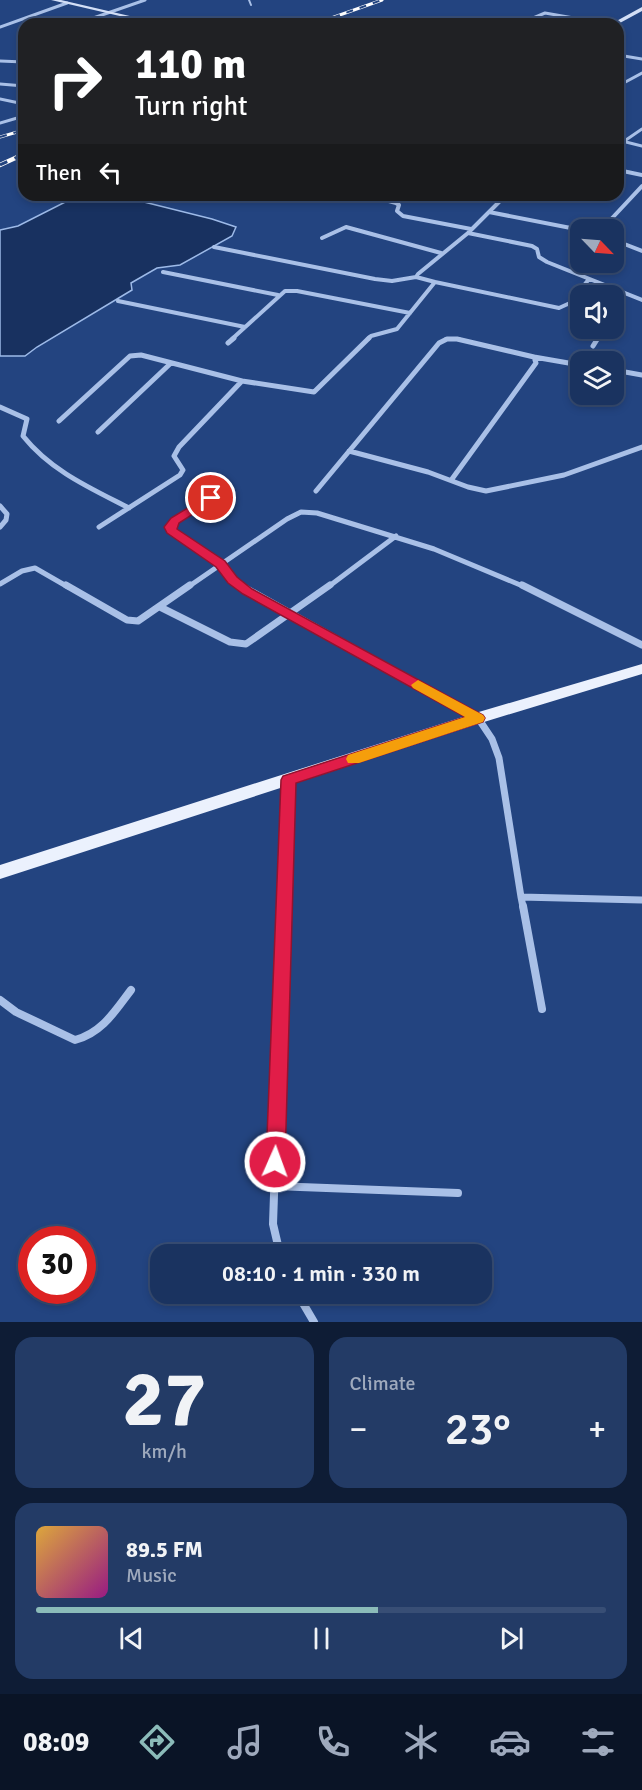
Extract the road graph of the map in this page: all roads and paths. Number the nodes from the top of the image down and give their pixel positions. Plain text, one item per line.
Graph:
1 (54, 0) edge
2 (144, 0) edge
3 (249, 0) edge
4 (67, 3) junction
5 (251, 5) dead end
6 (642, 9) edge
7 (108, 13) junction
8 (25, 18) edge
9 (93, 18) edge
10 (132, 18) edge
11 (533, 18) edge
12 (574, 18) edge
13 (624, 19) edge
14 (18, 21) edge
15 (0, 27) edge
16 (624, 56) edge
17 (642, 59) edge
18 (0, 61) edge
19 (18, 62) edge
20 (642, 73) edge
21 (624, 83) edge
22 (0, 84) edge
23 (18, 86) edge
24 (0, 99) edge
25 (18, 103) edge
26 (18, 118) edge
27 (0, 123) edge
28 (642, 129) edge
29 (624, 141) edge
30 (624, 142) edge
31 (642, 146) edge
32 (624, 171) edge
33 (642, 175) edge
34 (642, 186) edge
35 (389, 201) edge
36 (500, 201) edge
37 (489, 212) junction
38 (611, 219) edge
39 (570, 228) edge
40 (469, 231) junction
41 (322, 238) dead end
42 (624, 244) edge
43 (214, 247) dead end
44 (642, 251) edge
45 (441, 253) junction
46 (164, 272) dead end
47 (416, 277) junction
48 (589, 279) junction
49 (435, 282) junction
50 (605, 285) edge
51 (624, 292) edge
52 (278, 295) junction
53 (642, 300) edge
54 (118, 301) dead end
55 (410, 313) junction
56 (245, 327) junction
57 (597, 339) edge
58 (228, 343) dead end
59 (593, 346) dead end
60 (534, 357) junction
61 (171, 363) junction
62 (570, 363) edge
63 (624, 372) edge
64 (642, 375) edge
65 (242, 381) junction
66 (0, 407) edge
67 (59, 421) dead end
68 (98, 432) dead end
69 (642, 447) edge
70 (349, 451) junction
71 (452, 479) junction
72 (229, 486) dead end
73 (316, 491) dead end
74 (0, 506) edge
75 (129, 508) junction
76 (0, 526) edge
77 (99, 527) dead end
78 (396, 536) junction
79 (220, 564) junction
80 (0, 584) edge
81 (160, 607) junction
82 (292, 614) junction
83 (642, 645) edge
84 (642, 669) edge
85 (478, 718) junction
86 (289, 780) junction
87 (0, 873) edge
88 (521, 897) junction
89 (642, 900) edge
90 (131, 990) dead end
91 (0, 1000) edge
92 (542, 1009) dead end
93 (274, 1186) junction
94 (458, 1193) dead end
95 (278, 1244) edge
96 (303, 1304) edge
97 (314, 1322) edge

1 - 4 street
2 - 7 street
3 - 5 lane
4 - 7 street
4 - 8 street
6 - 13 street
7 - 9 street
7 - 10 street
11 - 12 street
14 - 15 street
16 - 17 street
18 - 19 street
20 - 21 street
22 - 23 street
24 - 25 street
26 - 27 street
28 - 29 street
30 - 31 street
32 - 33 street
34 - 38 street
35 - 40 street
36 - 37 street
37 - 39 street
37 - 40 street
40 - 45 street
40 - 48 street
41 - 45 street
42 - 44 street
43 - 47 street
45 - 47 street
46 - 52 street
47 - 49 street
48 - 49 street
48 - 50 street
49 - 55 street
51 - 53 street
52 - 55 street
52 - 56 street
54 - 56 street
55 - 65 street
56 - 58 street
57 - 59 street
60 - 62 street
60 - 70 street
60 - 71 street
61 - 65 street
61 - 67 street
61 - 68 street
63 - 64 street
65 - 75 street
66 - 75 street
69 - 71 street
70 - 71 street
70 - 73 street
72 - 79 street
74 - 76 street
75 - 77 street
78 - 79 street
78 - 82 street
78 - 83 street
79 - 81 street
79 - 82 street
80 - 81 street
81 - 82 street
82 - 85 street
84 - 85 main road
85 - 86 main road
85 - 88 street
86 - 87 main road
86 - 93 street
88 - 89 street
88 - 92 street
90 - 91 street
93 - 94 street
93 - 95 street
96 - 97 street

